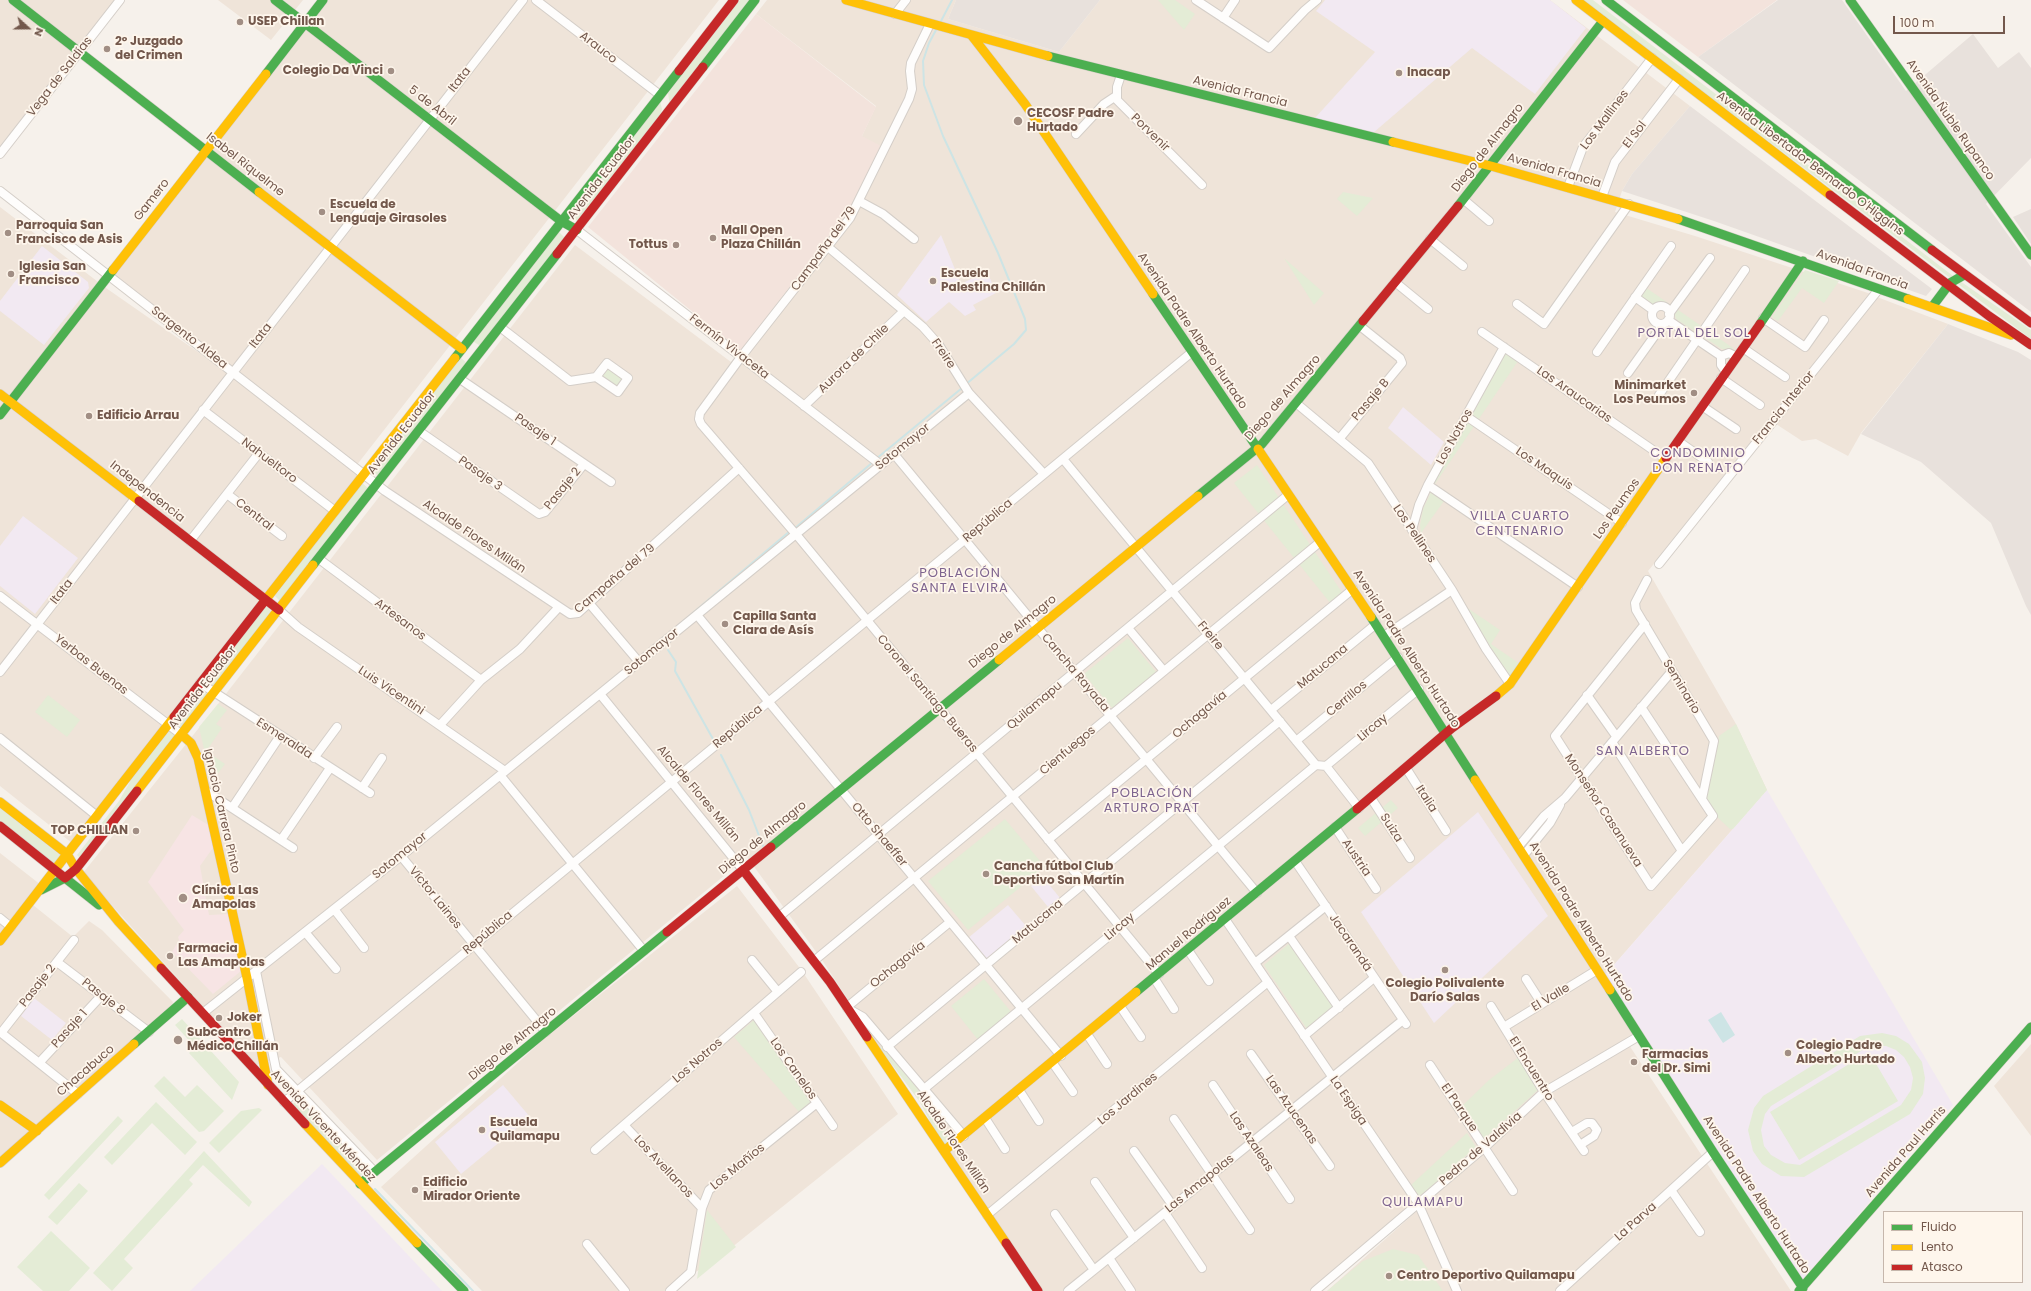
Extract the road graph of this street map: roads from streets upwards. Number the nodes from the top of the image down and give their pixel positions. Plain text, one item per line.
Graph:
1 (13, 0) edge
2 (120, 0) edge
3 (275, 0) edge
4 (323, 0) edge
5 (523, 0) edge
6 (536, 0) edge
7 (734, 0) edge
8 (755, 0) edge
9 (846, 0) edge
10 (1196, 0) edge
11 (1234, 0) edge
12 (1317, 0) edge
13 (1576, 0) edge
14 (1606, 0) edge
15 (1850, 0) edge
16 (904, 2) edge
17 (895, 14) junction
18 (1223, 18) junction
19 (1603, 21) junction
20 (305, 23) junction
21 (935, 25) junction
22 (972, 36) junction
23 (80, 52) junction
24 (1652, 58) junction
25 (1121, 75) junction
26 (1678, 79) junction
27 (660, 96) junction
28 (1116, 96) junction
29 (430, 120) junction
30 (663, 120) junction
31 (1076, 134) dead end
32 (1798, 148) junction
33 (207, 150) junction
34 (0, 154) edge
35 (1785, 160) junction
36 (1490, 166) junction
37 (1202, 185) dead end
38 (1568, 187) junction
39 (0, 191) edge
40 (1602, 197) junction
41 (1463, 199) junction
42 (859, 201) junction
43 (1628, 204) junction
44 (561, 221) junction
45 (1489, 221) dead end
46 (577, 230) junction
47 (914, 239) dead end
48 (1430, 239) junction
49 (1671, 246) dead end
50 (331, 247) junction
51 (828, 247) junction
52 (2031, 255) edge
53 (1710, 258) dead end
54 (1803, 261) junction
55 (1463, 266) dead end
56 (1745, 270) dead end
57 (109, 275) junction
58 (1964, 275) junction
59 (1395, 282) junction
60 (1948, 285) junction
61 (1879, 289) junction
62 (1634, 297) junction
63 (1517, 304) dead end
64 (1932, 307) junction
65 (1428, 309) dead end
66 (1653, 310) junction
67 (904, 311) junction
68 (1763, 318) junction
69 (1667, 319) junction
70 (1824, 320) dead end
71 (2031, 323) edge
72 (1360, 326) junction
73 (500, 327) junction
74 (1482, 332) dead end
75 (2018, 337) junction
76 (469, 339) junction
77 (1697, 340) junction
78 (2031, 345) edge
79 (1504, 347) junction
80 (462, 348) junction
81 (1743, 348) junction
82 (484, 349) junction
83 (1192, 352) junction
84 (1597, 352) dead end
85 (1721, 356) junction
86 (741, 357) junction
87 (1736, 357) junction
88 (233, 372) junction
89 (1628, 373) dead end
90 (1724, 375) junction
91 (596, 377) dead end
92 (1785, 377) dead end
93 (460, 379) junction
94 (964, 388) junction
95 (0, 394) edge
96 (1659, 395) dead end
97 (10, 402) junction
98 (1296, 403) junction
99 (1760, 405) dead end
100 (804, 406) junction
101 (1702, 406) junction
102 (203, 410) junction
103 (700, 413) joint
104 (0, 415) edge
105 (1466, 416) junction
106 (1736, 429) dead end
107 (418, 431) junction
108 (1340, 438) junction
109 (1678, 441) junction
110 (1257, 448) junction
111 (259, 453) junction
112 (894, 454) junction
113 (1063, 459) junction
114 (1666, 459) junction
115 (876, 461) junction
116 (1708, 462) dead end
117 (584, 464) junction
118 (739, 468) junction
119 (364, 474) junction
120 (1044, 474) junction
121 (611, 482) dead end
122 (377, 484) junction
123 (1428, 485) junction
124 (227, 494) junction
125 (1288, 495) junction
126 (135, 498) junction
127 (335, 511) junction
128 (541, 514) joint
129 (1622, 523) junction
130 (1412, 530) junction
131 (794, 533) junction
132 (282, 536) dead end
133 (965, 540) junction
134 (190, 541) junction
135 (1320, 542) junction
136 (1136, 547) junction
137 (319, 559) junction
138 (1659, 564) dead end
139 (1647, 580) dead end
140 (1578, 587) junction
141 (1353, 590) junction
142 (1452, 590) junction
143 (1172, 591) junction
144 (0, 596) edge
145 (267, 600) junction
146 (589, 603) junction
147 (558, 608) junction
148 (279, 610) junction
149 (696, 615) junction
150 (866, 621) junction
151 (37, 624) junction
152 (1376, 624) junction
153 (1644, 624) junction
154 (1038, 628) junction
155 (1128, 628) junction
156 (1208, 635) junction
157 (1384, 636) junction
158 (1398, 657) junction
159 (639, 662) junction
160 (1164, 671) junction
161 (1672, 671) junction
162 (0, 672) edge
163 (1075, 673) junction
164 (1244, 678) junction
165 (481, 680) junction
166 (200, 683) junction
167 (1510, 684) junction
168 (1419, 689) junction
169 (213, 694) junction
170 (600, 694) junction
171 (1587, 696) junction
172 (768, 702) junction
173 (1641, 707) junction
174 (939, 709) junction
175 (1271, 710) junction
176 (1110, 716) junction
177 (1280, 721) junction
178 (168, 725) junction
179 (440, 725) junction
180 (338, 727) dead end
181 (1447, 733) junction
182 (182, 735) junction
183 (280, 736) junction
184 (0, 738) edge
185 (1614, 739) junction
186 (1296, 741) junction
187 (977, 754) junction
188 (314, 758) junction
189 (382, 758) dead end
190 (1146, 759) junction
191 (1316, 765) junction
192 (1326, 766) junction
193 (330, 768) junction
194 (1406, 768) junction
195 (503, 773) junction
196 (1582, 778) junction
197 (672, 781) junction
198 (362, 788) junction
199 (841, 790) junction
200 (206, 791) junction
201 (370, 793) dead end
202 (1012, 797) junction
203 (1371, 798) junction
204 (1564, 798) junction
205 (1702, 799) junction
206 (0, 802) edge
207 (1182, 803) junction
208 (232, 808) junction
209 (1359, 808) junction
210 (97, 816) junction
211 (0, 826) edge
212 (1335, 828) junction
213 (1446, 831) dead end
214 (878, 835) junction
215 (280, 840) junction
216 (1048, 840) junction
217 (1218, 846) junction
218 (1519, 846) junction
219 (293, 848) dead end
220 (1682, 851) junction
221 (67, 854) junction
222 (1524, 855) junction
223 (401, 856) junction
224 (1410, 858) dead end
225 (1295, 861) junction
226 (572, 864) junction
227 (76, 869) junction
228 (56, 870) junction
229 (743, 870) junction
230 (65, 878) junction
231 (914, 878) junction
232 (1084, 884) junction
233 (1376, 889) dead end
234 (41, 890) junction
235 (1257, 893) junction
236 (1326, 906) junction
237 (334, 909) junction
238 (780, 916) junction
239 (0, 918) edge
240 (1225, 919) junction
241 (118, 921) junction
242 (950, 922) junction
243 (11, 927) junction
244 (1120, 928) junction
245 (306, 932) junction
246 (1289, 936) junction
247 (74, 940) dead end
248 (0, 941) edge
249 (474, 945) junction
250 (364, 948) dead end
251 (1188, 950) junction
252 (644, 951) junction
253 (752, 960) dead end
254 (815, 960) junction
255 (57, 962) junction
256 (1255, 963) junction
257 (986, 965) junction
258 (336, 969) dead end
259 (1597, 970) junction
260 (256, 971) junction
261 (801, 972) dead end
262 (1156, 976) junction
263 (247, 978) junction
264 (1374, 978) junction
265 (1526, 979) dead end
266 (1209, 981) dead end
267 (1268, 982) junction
268 (778, 992) junction
269 (101, 996) junction
270 (188, 998) junction
271 (1542, 1004) junction
272 (1120, 1006) junction
273 (1491, 1006) dead end
274 (847, 1007) junction
275 (1022, 1008) junction
276 (1339, 1008) junction
277 (1174, 1009) dead end
278 (203, 1013) junction
279 (754, 1013) junction
280 (1404, 1022) joint
281 (1504, 1027) junction
282 (2031, 1027) edge
283 (149, 1032) junction
284 (546, 1032) junction
285 (0, 1033) edge
286 (1086, 1034) junction
287 (1304, 1036) junction
288 (1639, 1036) junction
289 (1141, 1037) dead end
290 (888, 1046) junction
291 (1252, 1054) dead end
292 (1061, 1056) junction
293 (1052, 1062) junction
294 (39, 1063) junction
295 (1107, 1064) dead end
296 (1430, 1065) dead end
297 (1332, 1077) junction
298 (268, 1085) junction
299 (1213, 1085) dead end
300 (924, 1089) junction
301 (298, 1090) junction
302 (1019, 1090) junction
303 (1073, 1092) dead end
304 (1544, 1092) junction
305 (78, 1094) junction
306 (284, 1102) junction
307 (817, 1103) junction
308 (0, 1105) edge
309 (1291, 1110) junction
310 (985, 1118) junction
311 (1174, 1119) dead end
312 (1039, 1121) dead end
313 (624, 1125) junction
314 (832, 1126) dead end
315 (37, 1131) junction
316 (1572, 1132) junction
317 (964, 1136) junction
318 (1252, 1142) junction
319 (1485, 1147) junction
320 (1005, 1149) dead end
321 (596, 1150) dead end
322 (944, 1151) junction
323 (1134, 1151) dead end
324 (1712, 1152) junction
325 (0, 1163) edge
326 (1330, 1166) dead end
327 (375, 1172) junction
328 (1212, 1174) junction
329 (1094, 1182) dead end
330 (360, 1184) junction
331 (1671, 1190) junction
332 (1513, 1192) dead end
333 (1290, 1199) dead end
334 (1418, 1203) junction
335 (1173, 1206) junction
336 (702, 1208) junction
337 (1165, 1213) junction
338 (1055, 1214) dead end
339 (987, 1215) junction
340 (1250, 1230) dead end
341 (1700, 1232) dead end
342 (1134, 1238) junction
343 (587, 1244) dead end
344 (1109, 1258) junction
345 (1202, 1268) dead end
346 (1094, 1270) junction
347 (1801, 1289) edge
348 (464, 1291) edge
349 (625, 1291) edge
350 (670, 1291) edge
351 (1038, 1291) edge
352 (1068, 1291) edge
353 (1131, 1291) edge
354 (1315, 1291) edge
355 (1457, 1291) edge
356 (1560, 1291) edge

1 - 23 street, Isabel Riquelme
2 - 23 street, Vega de Saldías
3 - 20 street, 5 de Abril
4 - 20 street, Gamero
5 - 29 street, Itata
6 - 27 street, Arauco
7 - 27 street, Avenida Ecuador
8 - 30 street, Avenida Ecuador
9 - 17 street, Avenida Francia
10 - 18 street
11 - 18 street
12 - 18 street
13 - 19 street, Avenida Libertador Bernardo O'Higgins
14 - 32 street, Avenida Libertador Bernardo O'Higgins
15 - 52 street, Avenida Ñuble Rupanco
16 - 17 street
17 - 21 street, Avenida Francia
19 - 24 street, Avenida Libertador Bernardo O'Higgins
19 - 36 street, Diego de Almagro
20 - 29 street, 5 de Abril
20 - 33 street, Gamero
21 - 22 street, Avenida Francia
21 - 42 street, Campaña del 79
22 - 25 street, Avenida Francia
22 - 83 street, Avenida Padre Alberto Hurtado
23 - 33 street, Isabel Riquelme
23 - 34 street, Vega de Saldías
24 - 26 street, Avenida Libertador Bernardo O'Higgins
24 - 38 street, Los Mallines
25 - 28 street
25 - 36 street, Avenida Francia
26 - 35 street, Avenida Libertador Bernardo O'Higgins
26 - 40 street, El Sol
27 - 30 street
27 - 44 street, Avenida Ecuador
28 - 31 street
28 - 37 street, Porvenir
29 - 44 street, 5 de Abril
29 - 50 street, Itata
30 - 46 street, Avenida Ecuador
32 - 35 street
32 - 58 street, Avenida Libertador Bernardo O'Higgins
33 - 50 street, Isabel Riquelme
33 - 57 street, Gamero
35 - 60 street, Avenida Libertador Bernardo O'Higgins
36 - 38 street, Avenida Francia
36 - 41 street, Diego de Almagro
38 - 40 street, Avenida Francia
39 - 57 street, Sargento Aldea
40 - 43 street, Avenida Francia
41 - 45 street
41 - 48 street, Diego de Almagro
42 - 47 street
42 - 51 street, Campaña del 79
43 - 54 street, Avenida Francia
43 - 63 street
44 - 46 street, 5 de Abril
44 - 76 street, Avenida Ecuador
46 - 73 street, Avenida Ecuador
46 - 86 street, Fermín Vivaceta
48 - 55 street
48 - 59 street, Diego de Almagro
49 - 62 street
50 - 80 street, Isabel Riquelme
50 - 88 street, Itata
51 - 67 street, Freire
51 - 86 street, Campaña del 79
53 - 69 street
54 - 61 street, Avenida Francia
54 - 68 street, Los Peumos
56 - 77 street
57 - 88 street, Sargento Aldea
57 - 97 street, Gamero
58 - 60 street
58 - 71 street, Avenida Libertador Bernardo O'Higgins
59 - 65 street
59 - 72 street, Diego de Almagro
60 - 64 street
60 - 75 street, Avenida Libertador Bernardo O'Higgins
61 - 64 street, Avenida Francia
61 - 138 street, Francia Interior
62 - 66 street
62 - 84 street
64 - 75 street, Avenida Francia
66 - 69 street
66 - 69 street
67 - 94 street, Freire
67 - 100 street, Aurora de Chile
68 - 70 street
68 - 81 street, Los Peumos
69 - 77 street
69 - 89 street
72 - 98 street, Diego de Almagro
72 - 108 street, Pasaje B
73 - 82 street, Avenida Ecuador
73 - 91 street
74 - 79 street, Las Araucarias
75 - 78 street, Avenida Libertador Bernardo O'Higgins
76 - 80 street, Avenida Ecuador
76 - 82 street
77 - 85 street
77 - 96 street
79 - 105 street, Los Notros
79 - 114 street, Las Araucarias
80 - 119 street, Avenida Ecuador
81 - 87 street, Los Peumos
81 - 92 street
82 - 93 street, Avenida Ecuador
83 - 110 street, Avenida Padre Alberto Hurtado
83 - 113 street, República
85 - 87 street
85 - 90 street
86 - 100 street, Fermín Vivaceta
86 - 103 street, Campaña del 79
87 - 90 street, Los Peumos
88 - 102 street, Itata
88 - 119 street, Sargento Aldea
90 - 99 street
90 - 101 street, Los Peumos
93 - 107 street, Avenida Ecuador
93 - 117 street, Pasaje 1
94 - 112 street, Sotomayor
94 - 120 street, Freire
95 - 97 street, Independencia
97 - 104 street, Gamero
97 - 126 street, Independencia
98 - 108 street, Los Pellines
98 - 110 street, Diego de Almagro
100 - 115 street, Fermín Vivaceta
101 - 106 street
101 - 109 street, Los Peumos
102 - 111 street, Nahueltoro
102 - 126 street, Itata
103 - 118 street, Coronel Santiago Bueras
105 - 123 street, Los Notros
105 - 129 street, Los Maquis
107 - 122 street, Avenida Ecuador
107 - 128 street, Pasaje 3
108 - 130 street, Los Pellines
109 - 114 street, Los Peumos
109 - 116 street
110 - 125 street, Avenida Padre Alberto Hurtado
110 - 136 street, Diego de Almagro
111 - 124 street
111 - 127 street, Nahueltoro
112 - 115 street, Sotomayor
112 - 133 street, Cancha Rayada
113 - 120 street, República
113 - 136 street, Freire
114 - 129 street, Los Peumos
115 - 131 street, Sotomayor
117 - 121 street, Pasaje 1
117 - 128 street, Pasaje 2
118 - 131 street, Coronel Santiago Bueras
118 - 146 street, Campaña del 79
119 - 122 street, Sargento Aldea
119 - 127 street, Avenida Ecuador
120 - 133 street, República
122 - 137 street, Avenida Ecuador
122 - 147 street, Alcalde Flores Millán
123 - 130 street, Los Notros
123 - 140 street
124 - 132 street, Central
124 - 134 street
125 - 135 street, Avenida Padre Alberto Hurtado
125 - 143 street, Quilamapu
126 - 134 street, Independencia
126 - 151 street, Itata
127 - 145 street, Avenida Ecuador
129 - 140 street, Los Peumos
130 - 142 street, Los Pellines
131 - 149 street, Sotomayor
131 - 150 street, Coronel Santiago Bueras
133 - 150 street, República
133 - 154 street, Cancha Rayada
134 - 145 street, Independencia
135 - 141 street, Avenida Padre Alberto Hurtado
135 - 156 street, Cienfuegos
136 - 143 street, Freire
136 - 154 street, Diego de Almagro
137 - 148 street, Avenida Ecuador
137 - 165 street, Artesanos
139 - 153 street, Seminario
140 - 167 street, Los Peumos
141 - 152 street, Avenida Padre Alberto Hurtado
141 - 164 street, Ochagavía
142 - 157 street
142 - 167 street, Los Pellines
143 - 155 street, Quilamapu
143 - 156 street, Freire
144 - 151 street, Yerbas Buenas
145 - 148 street, Independencia
145 - 166 street, Avenida Ecuador
146 - 147 street, Campaña del 79
146 - 159 street
147 - 165 street, Campaña del 79
148 - 169 street, Avenida Ecuador
148 - 179 street, Luis Vicentini
149 - 159 street, Sotomayor
149 - 172 street, Otto Shaeffer
150 - 172 street, República
150 - 174 street, Coronel Santiago Bueras
151 - 162 street, Itata
151 - 178 street, Yerbas Buenas
152 - 157 street, Avenida Padre Alberto Hurtado
152 - 175 street, Matucana
153 - 161 street, Seminario
153 - 171 street
154 - 163 street, Cancha Rayada
154 - 174 street, Diego de Almagro
155 - 160 street
155 - 163 street, Quilamapu
156 - 160 street, Cienfuegos
156 - 164 street, Freire
157 - 158 street, Avenida Padre Alberto Hurtado
158 - 168 street, Avenida Padre Alberto Hurtado
158 - 186 street, Cerrillos
159 - 170 street, Sotomayor
160 - 176 street, Cienfuegos
161 - 173 street
161 - 205 street, Seminario
163 - 176 street, Cancha Rayada
163 - 187 street, Quilamapu
164 - 175 street, Freire
164 - 190 street, Ochagavía
165 - 179 street, Campaña del 79
166 - 169 street, Esmeralda
166 - 178 street, Avenida Ecuador
167 - 181 street, Los Peumos
168 - 181 street, Avenida Padre Alberto Hurtado
168 - 192 street, Lircay
169 - 182 street, Avenida Ecuador
169 - 183 street, Esmeralda
170 - 195 street, Sotomayor
170 - 197 street, Alcalde Flores Millán
171 - 185 street
171 - 196 street, Monseñor Casanueva
172 - 197 street, República
172 - 199 street, Otto Shaeffer
173 - 185 street
173 - 205 street
174 - 187 street, Coronel Santiago Bueras
174 - 199 street, Diego de Almagro
175 - 177 street, Freire
176 - 190 street, Cancha Rayada
176 - 202 street, Cienfuegos
177 - 186 street, Freire
177 - 207 street, Matucana
178 - 182 street, Yerbas Buenas
178 - 210 street, Avenida Ecuador
179 - 195 street, Luis Vicentini
180 - 188 street
181 - 194 street, Manuel Rodríguez
181 - 218 street, Avenida Padre Alberto Hurtado
182 - 200 street, Ignacio Carrera Pinto
182 - 227 street, Avenida Ecuador
183 - 188 street, Esmeralda
183 - 208 street
184 - 210 street
185 - 196 street
185 - 220 street
186 - 191 street, Freire
187 - 202 street, Coronel Santiago Bueras
187 - 214 street, Quilamapu
188 - 193 street, Esmeralda
189 - 198 street
190 - 207 street, Cancha Rayada
190 - 216 street, Ochagavía
191 - 192 street
191 - 217 street, Lircay
192 - 209 street
193 - 198 street, Esmeralda
193 - 215 street
194 - 203 street, Manuel Rodríguez
194 - 213 street, Italia
195 - 223 street, Sotomayor
195 - 226 street, Luis Vicentini
196 - 204 street
196 - 220 street, Monseñor Casanueva
197 - 226 street, República
197 - 229 street, Alcalde Flores Millán
198 - 201 street, Esmeralda
199 - 214 street, Otto Shaeffer
199 - 229 street, Diego de Almagro
200 - 208 street
200 - 263 street, Ignacio Carrera Pinto
202 - 216 street, Coronel Santiago Bueras
202 - 231 street, Cienfuegos
203 - 209 street, Manuel Rodríguez
203 - 224 street, Suiza
204 - 218 street
204 - 222 street
205 - 220 street
206 - 221 street
207 - 217 street, Cancha Rayada
207 - 232 street, Matucana
208 - 215 street
209 - 212 street, Manuel Rodríguez
210 - 221 street, Avenida Ecuador
211 - 228 street, Avenida Vicente Méndez
212 - 225 street, Manuel Rodríguez
212 - 233 street, Austria
214 - 231 street, Otto Shaeffer
214 - 238 street, Quilamapu
215 - 219 street
216 - 232 street, Coronel Santiago Bueras
217 - 235 street, Cancha Rayada
217 - 244 street, Lircay
218 - 222 street, Avenida Padre Alberto Hurtado
221 - 227 street, Avenida Vicente Méndez
221 - 228 street, Avenida Ecuador
222 - 259 street, Avenida Padre Alberto Hurtado
223 - 237 street, Sotomayor
223 - 249 street, Víctor Laines
225 - 235 street, Manuel Rodríguez
225 - 236 street, Jacarandá
226 - 249 street, República
226 - 252 street, Luis Vicentini
227 - 230 street, Avenida Ecuador
227 - 241 street, Avenida Vicente Méndez
228 - 230 street, Avenida Vicente Méndez
228 - 234 street, Avenida Ecuador
229 - 238 street, Alcalde Flores Millán
229 - 252 street, Diego de Almagro
230 - 234 street, Avenida Ecuador
230 - 241 street, Avenida Vicente Méndez
231 - 242 street, Otto Shaeffer
231 - 254 street, Cienfuegos
232 - 244 street, Coronel Santiago Bueras
232 - 257 street, Matucana
234 - 243 street, Avenida Ecuador
235 - 240 street, Manuel Rodríguez
236 - 246 street
236 - 264 street, Jacarandá
237 - 245 street, Sotomayor
237 - 250 street
238 - 254 street, Alcalde Flores Millán
239 - 243 street
240 - 251 street, Manuel Rodríguez
240 - 256 street, La Espiga
241 - 270 street, Avenida Vicente Méndez
242 - 257 street, Otto Shaeffer
242 - 274 street, Ochagavía
243 - 248 street, Avenida Ecuador
244 - 262 street, Coronel Santiago Bueras
244 - 275 street, Lircay
245 - 258 street
245 - 260 street, Sotomayor
246 - 256 street
246 - 276 street
247 - 255 street, Pasaje 2
249 - 284 street, Víctor Laines
249 - 301 street, República
251 - 262 street, Manuel Rodríguez
251 - 266 street
252 - 284 street, Diego de Almagro
253 - 268 street
254 - 274 street, Alcalde Flores Millán
255 - 269 street, Pasaje 8
255 - 285 street, Pasaje 2
256 - 267 street, La Espiga
257 - 275 street, Otto Shaeffer
257 - 290 street, Matucana
259 - 271 street, El Valle
259 - 288 street, Avenida Padre Alberto Hurtado
260 - 263 street, Sotomayor
260 - 301 street
261 - 268 street, Los Notros
262 - 272 street, Manuel Rodríguez
262 - 277 street, Coronel Santiago Bueras
263 - 278 street, Sotomayor
263 - 298 street, Ignacio Carrera Pinto
264 - 276 street
264 - 280 street, Jacarandá
265 - 271 street
267 - 287 street, La Espiga
267 - 339 street, Los Jardines
268 - 279 street, Los Notros
269 - 283 street, Pasaje 8
269 - 294 street, Pasaje 1
270 - 278 street, Avenida Vicente Méndez
270 - 283 street, Chacabuco
271 - 281 street, El Valle
272 - 286 street, Manuel Rodríguez
272 - 289 street
273 - 281 street, El Encuentro
274 - 290 street, Alcalde Flores Millán
274 - 322 street, Alcalde Flores Millán
275 - 292 street, Otto Shaeffer
275 - 300 street, Lircay
276 - 287 street
278 - 298 street, Avenida Vicente Méndez
279 - 307 street, Los Canelos
279 - 313 street, Los Notros
280 - 297 street, Las Amapolas
281 - 304 street, El Encuentro
282 - 347 street, Avenida Paul Harris
283 - 305 street, Chacabuco
284 - 327 street, Diego de Almagro
285 - 294 street
286 - 292 street, Manuel Rodríguez
286 - 295 street
287 - 297 street, La Espiga
288 - 304 street, Pedro de Valdivia
288 - 324 street, Avenida Padre Alberto Hurtado
290 - 300 street, Alcalde Flores Millán
291 - 309 street, Las Azucenas
292 - 293 street, Manuel Rodríguez
293 - 302 street, Manuel Rodríguez
293 - 303 street
294 - 305 street
296 - 319 street, El Parque
297 - 309 street, Las Amapolas
297 - 334 street, La Espiga
298 - 306 street, Avenida Vicente Méndez
299 - 318 street, Las Azaleas
300 - 317 street, Alcalde Flores Millán
301 - 306 street, República
301 - 327 street
302 - 310 street, Manuel Rodríguez
302 - 312 street
304 - 316 street, El Encuentro
304 - 319 street, Pedro de Valdivia
305 - 315 street, Chacabuco
306 - 330 street, Avenida Vicente Méndez
307 - 314 street, Los Canelos
307 - 336 street, Los Mañíos
308 - 315 street
309 - 318 street, Las Amapolas
309 - 326 street, Las Azucenas
310 - 317 street, Manuel Rodríguez
310 - 320 street
311 - 328 street
313 - 321 street, Los Notros
313 - 336 street, Los Avellanos
315 - 325 street, Chacabuco
316 - 316 street, El Encuentro
317 - 322 street, Manuel Rodríguez
318 - 328 street, Las Amapolas
318 - 333 street, Las Azaleas
319 - 332 street, El Parque
319 - 334 street, Pedro de Valdivia
322 - 339 street, Alcalde Flores Millán
323 - 335 street
324 - 331 street, La Parva
324 - 347 street, Avenida Padre Alberto Hurtado
327 - 330 street, Diego de Almagro
328 - 335 street, Las Amapolas
328 - 340 street
329 - 342 street
330 - 348 street, Avenida Vicente Méndez
331 - 341 street
331 - 356 street, La Parva
334 - 354 street, Pedro de Valdivia
334 - 355 street, La Espiga
335 - 337 street, Las Amapolas
336 - 350 street, Los Mañíos
337 - 342 street, Las Amapolas
337 - 345 street
338 - 346 street
339 - 351 street, Alcalde Flores Millán
342 - 344 street, Las Amapolas
343 - 349 street
344 - 346 street, Las Amapolas
344 - 353 street
346 - 352 street, Las Amapolas

